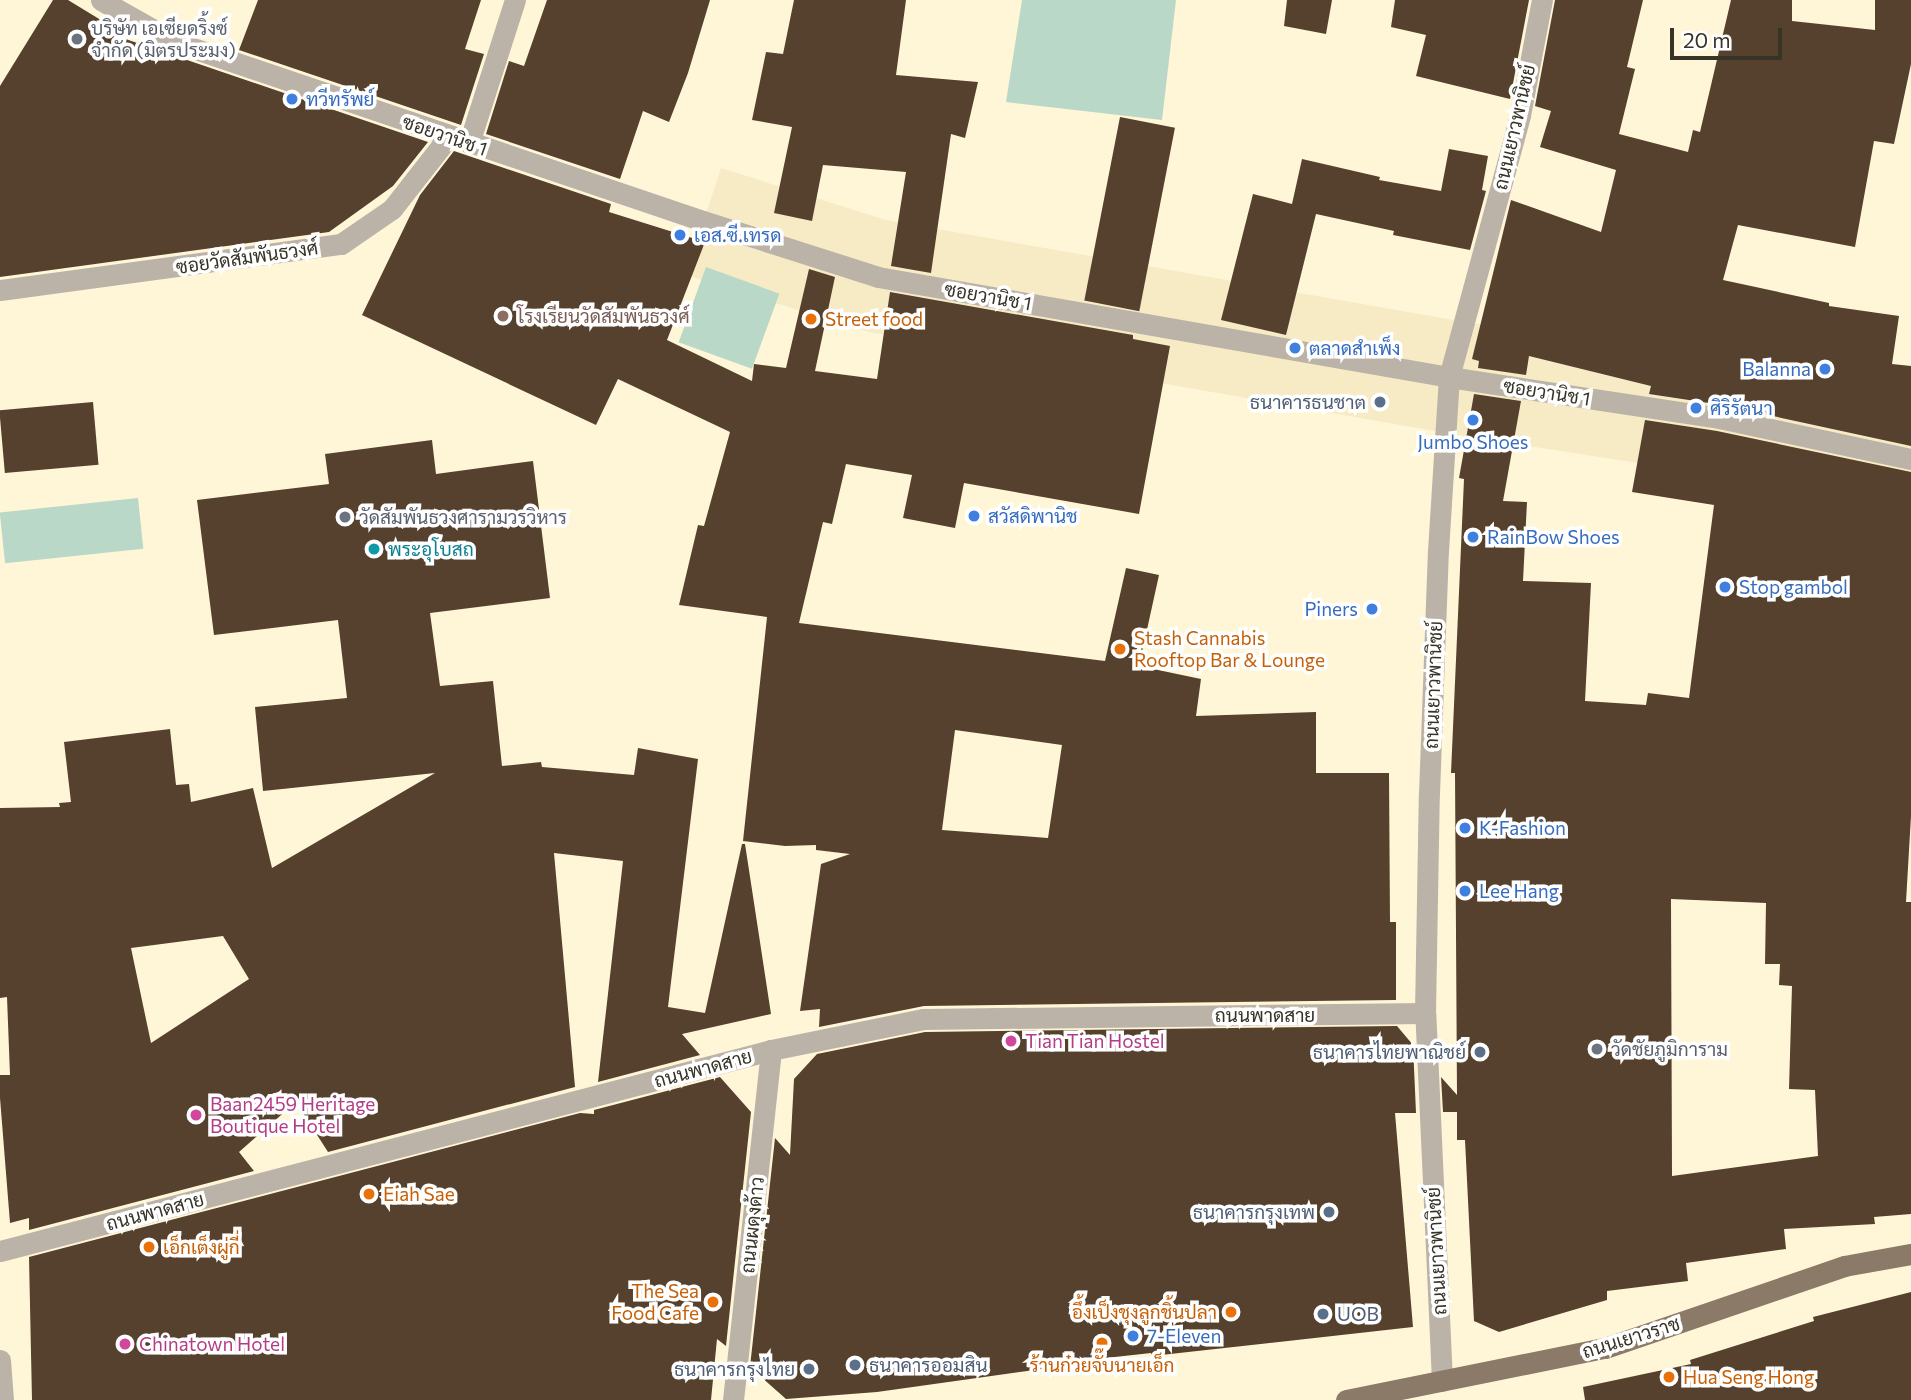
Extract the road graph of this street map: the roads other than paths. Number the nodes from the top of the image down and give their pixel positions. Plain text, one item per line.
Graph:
1 (101, 0) edge
2 (515, 0) edge
3 (1542, 0) edge
4 (459, 139) junction
5 (0, 290) edge
6 (1449, 377) junction
7 (1911, 459) edge
8 (1424, 1013) junction
9 (771, 1050) junction
10 (0, 1251) edge
11 (1911, 1254) edge
12 (0, 1360) edge
13 (1442, 1381) junction
14 (1356, 1399) edge
15 (3, 1400) edge
16 (733, 1400) edge

1 - 4 street, ซอยวานิช 1
2 - 4 street
3 - 6 street, ถนนเยาวพานิชย์
4 - 5 street, ซอยวัดสัมพันธวงศ์
4 - 6 street, ซอยวานิช 1
6 - 7 street, ซอยวานิช 1
6 - 8 street, ถนนเยาวพานิชย์
8 - 9 street, ถนนพาดสาย
8 - 13 street, ถนนเยาวพานิชย์
9 - 10 street, ถนนพาดสาย
9 - 16 street, ถนนผดุงด้าว
11 - 13 main road, ถนนเยาวราช
12 - 15 street
13 - 14 main road, ถนนเยาวราช

